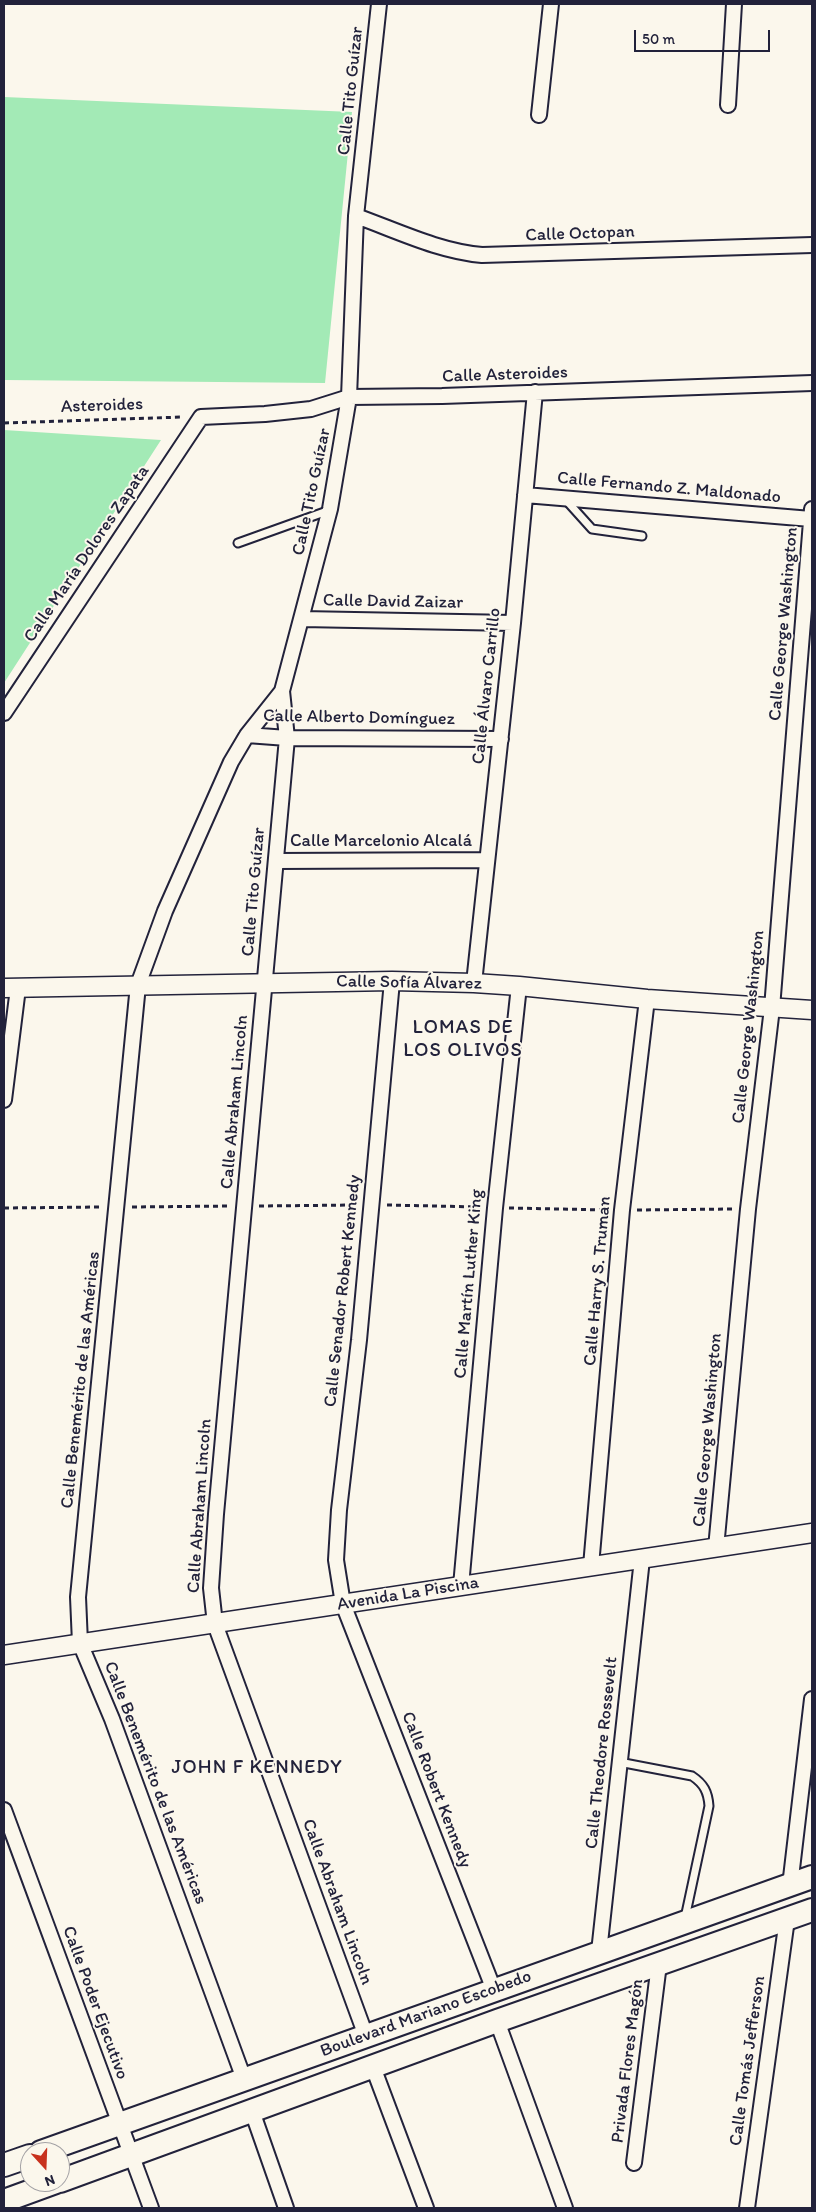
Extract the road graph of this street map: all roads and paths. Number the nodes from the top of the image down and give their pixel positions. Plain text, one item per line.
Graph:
1 (379, 4) edge
2 (551, 4) edge
3 (734, 4) edge
4 (728, 105) dead end
5 (539, 114) dead end
6 (356, 216) junction
7 (812, 245) edge
8 (812, 383) edge
9 (535, 392) junction
10 (349, 398) junction
11 (201, 417) junction
12 (4, 424) edge
13 (525, 495) junction
14 (565, 499) junction
15 (330, 509) junction
16 (812, 514) edge
17 (642, 536) dead end
18 (238, 543) dead end
19 (302, 619) junction
20 (513, 623) junction
21 (282, 691) junction
22 (4, 713) edge
23 (247, 735) junction
24 (287, 738) junction
25 (501, 739) junction
26 (487, 860) junction
27 (276, 861) junction
28 (392, 982) junction
29 (266, 983) junction
30 (474, 983) junction
31 (138, 984) junction
32 (519, 986) junction
33 (8, 990) edge
34 (647, 999) junction
35 (772, 1008) junction
36 (812, 1010) edge
37 (4, 1100) edge
38 (812, 1532) edge
39 (716, 1548) junction
40 (642, 1559) junction
41 (591, 1566) junction
42 (461, 1586) junction
43 (343, 1604) junction
44 (215, 1624) junction
45 (80, 1643) junction
46 (4, 1655) edge
47 (812, 1699) edge
48 (620, 1762) junction
49 (4, 1810) edge
50 (812, 1878) edge
51 (790, 1886) junction
52 (812, 1910) edge
53 (787, 1919) junction
54 (684, 1923) junction
55 (599, 1952) junction
56 (659, 1964) junction
57 (494, 1990) junction
58 (497, 2021) junction
59 (366, 2036) junction
60 (373, 2067) junction
61 (244, 2079) junction
62 (252, 2111) junction
63 (120, 2124) junction
64 (69, 2142) edge
65 (132, 2155) junction
66 (20, 2159) edge
67 (634, 2163) dead end
68 (4, 2165) edge
69 (70, 2177) edge
70 (29, 2192) edge
71 (4, 2201) edge
72 (151, 2208) edge
73 (286, 2208) edge
74 (426, 2208) edge
75 (565, 2208) edge
76 (747, 2208) edge

1 - 6 street, Calle Tito Guízar
2 - 5 street
3 - 4 street
6 - 7 street, Calle Octopan
6 - 10 street, Calle Tito Guízar
8 - 9 street, Calle Asteroides
9 - 10 street, Calle Asteroides
9 - 13 street, Calle Álvaro Carrillo
10 - 11 street, Calle Asteroides
10 - 15 street, Calle Tito Guízar
11 - 12 path, Asteroides
11 - 22 street, Calle María Dolores Zapata
13 - 14 street, Calle Fernando Z. Maldonado
13 - 20 street, Calle Álvaro Carrillo
14 - 16 street, Calle Fernando Z. Maldonado
14 - 17 lane
15 - 18 lane
15 - 19 street, Calle Tito Guízar
16 - 35 street, Calle George Washington
19 - 20 street, Calle David Zaizar
19 - 21 street, Calle Tito Guízar
20 - 25 street, Calle Álvaro Carrillo
21 - 23 street, Calle Benemérito de las Américas
21 - 24 street, Calle Tito Guízar
23 - 24 street, Calle Alberto Domínguez
23 - 31 street, Calle Benemérito de las Américas
24 - 25 street, Calle Alberto Domínguez
24 - 27 street, Calle Tito Guízar
25 - 26 street, Calle Álvaro Carrillo
26 - 27 street, Calle Marcelonio Alcalá
26 - 30 street, Calle Álvaro Carrillo
27 - 29 street, Calle Tito Guízar
28 - 29 street, Calle Sofía Álvarez
28 - 30 street, Calle Sofía Álvarez
28 - 43 street, Calle Senador Robert Kennedy
29 - 31 street, Calle Sofía Álvarez
29 - 44 street, Calle Abraham Lincoln
30 - 32 street, Calle Sofía Álvarez
31 - 33 street, Calle Sofía Álvarez
31 - 45 street, Calle Benemérito de las Américas
32 - 34 street, Calle Sofía Álvarez
32 - 42 street, Calle Martín Luther King
33 - 37 street
34 - 35 street, Calle Sofía Álvarez
34 - 41 street, Calle Harry S. Truman
35 - 36 street, Calle Sofía Álvarez
35 - 39 street, Calle George Washington
38 - 39 street, Avenida La Piscina
39 - 40 street, Avenida La Piscina
40 - 41 street, Avenida La Piscina
40 - 48 street, Calle Theodore Rossevelt
41 - 42 street, Avenida La Piscina
42 - 43 street, Avenida La Piscina
43 - 44 street, Avenida La Piscina
43 - 57 street, Calle Robert Kennedy
44 - 45 street, Avenida La Piscina
44 - 59 street, Calle Abraham Lincoln
45 - 46 street, Avenida La Piscina
45 - 61 street, Calle Benemérito de las Américas
47 - 51 street
48 - 54 lane
48 - 55 street, Calle Theodore Rossevelt
49 - 63 street, Calle Poder Ejecutivo
50 - 51 main road, Boulevard Mariano Escobedo
51 - 54 main road, Boulevard Mariano Escobedo
52 - 53 main road, Boulevard Mariano Escobedo
53 - 56 main road, Boulevard Mariano Escobedo
53 - 76 street, Calle Tomás Jefferson
54 - 55 main road, Boulevard Mariano Escobedo
55 - 57 main road, Boulevard Mariano Escobedo
56 - 58 main road, Boulevard Mariano Escobedo
56 - 67 street, Privada Flores Magón
57 - 59 main road, Boulevard Mariano Escobedo
58 - 60 main road, Boulevard Mariano Escobedo
58 - 75 street
59 - 61 main road, Boulevard Mariano Escobedo
60 - 62 main road, Boulevard Mariano Escobedo
60 - 74 street
61 - 63 main road, Boulevard Mariano Escobedo
62 - 65 main road, Boulevard Mariano Escobedo
62 - 73 street
63 - 64 main road, Boulevard Mariano Escobedo
63 - 65 street, Calle Poder Ejecutivo
65 - 69 main road, Boulevard Mariano Escobedo
65 - 72 street, Calle Poder Ejecutivo
66 - 68 main road
70 - 71 main road

